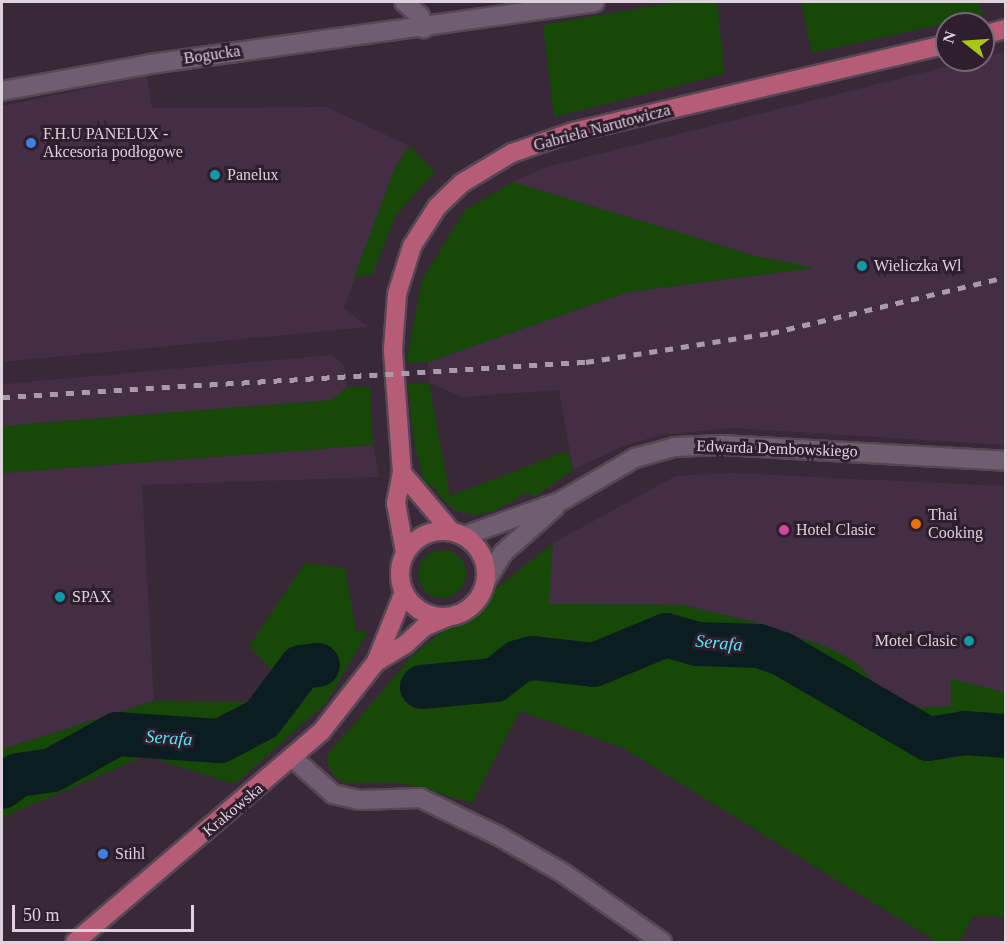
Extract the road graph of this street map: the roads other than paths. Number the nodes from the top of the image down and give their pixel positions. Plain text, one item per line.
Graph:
1 (405, 2) edge
2 (595, 2) edge
3 (424, 28) junction
4 (935, 47) edge
5 (2, 91) edge
6 (1005, 461) edge
7 (402, 473) junction
8 (561, 501) junction
9 (458, 533) junction
10 (405, 552) junction
11 (485, 582) junction
12 (404, 592) junction
13 (448, 616) junction
14 (376, 662) junction
15 (293, 758) junction
16 (75, 942) edge
17 (662, 942) edge

1 - 3 street
2 - 3 street, Bogucka
3 - 5 street, Bogucka
4 - 7 main road, Gabriela Narutowicza
6 - 8 street, Edwarda Dembowskiego
7 - 9 main road
7 - 10 main road
8 - 9 street, Edwarda Dembowskiego
8 - 11 street, Edwarda Dembowskiego
9 - 10 main road
9 - 11 main road
10 - 12 main road
11 - 13 main road
12 - 13 main road
12 - 14 main road, Krakowska
13 - 14 main road, Krakowska
14 - 15 main road, Krakowska
15 - 16 main road, Krakowska
15 - 17 street

